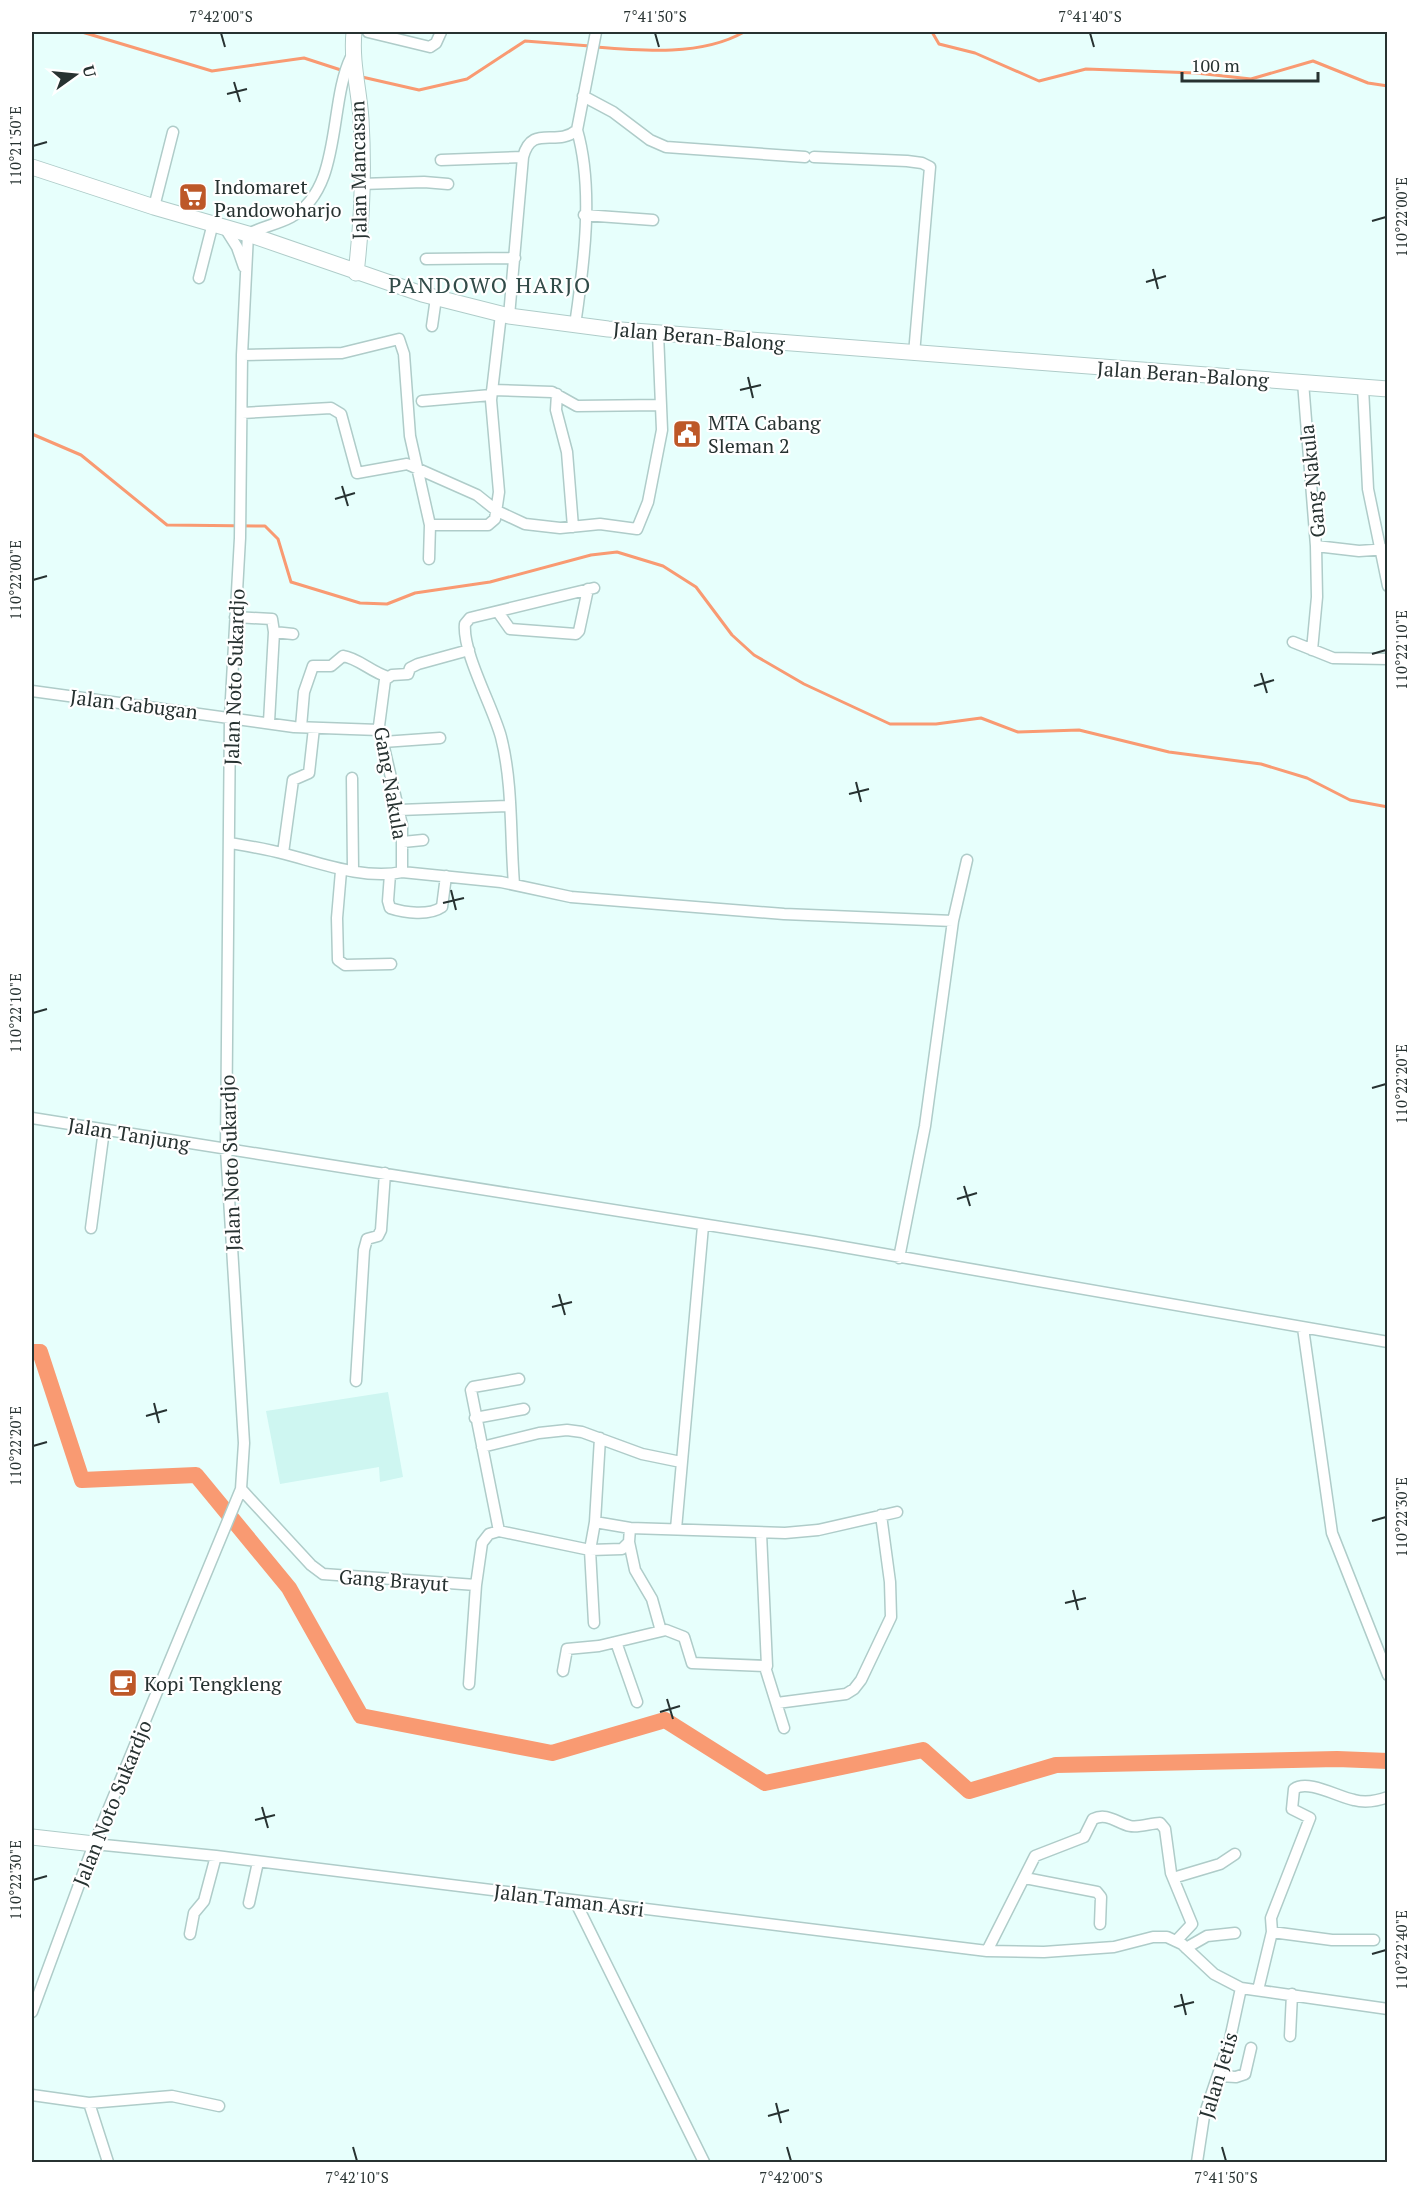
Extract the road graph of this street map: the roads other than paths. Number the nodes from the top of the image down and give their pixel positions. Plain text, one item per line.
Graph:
1 (354, 32) edge
2 (368, 32) edge
3 (441, 32) edge
4 (596, 32) edge
5 (351, 57) junction
6 (582, 96) junction
7 (577, 130) junction
8 (173, 132) dead end
9 (523, 157) junction
10 (441, 160) dead end
11 (32, 167) edge
12 (361, 184) junction
13 (448, 184) dead end
14 (154, 207) junction
15 (584, 215) junction
16 (653, 220) dead end
17 (218, 225) junction
18 (248, 234) junction
19 (514, 258) junction
20 (426, 260) dead end
21 (246, 273) junction
22 (357, 273) junction
23 (199, 278) dead end
24 (436, 298) junction
25 (505, 315) junction
26 (575, 325) junction
27 (432, 326) dead end
28 (658, 333) junction
29 (914, 354) junction
30 (242, 355) junction
31 (1303, 382) junction
32 (1364, 387) junction
33 (1388, 389) edge
34 (492, 392) junction
35 (557, 394) junction
36 (422, 401) dead end
37 (662, 405) junction
38 (242, 412) junction
39 (416, 468) junction
40 (497, 511) junction
41 (430, 525) junction
42 (573, 527) junction
43 (1316, 546) junction
44 (1383, 550) edge
45 (429, 559) dead end
46 (1388, 586) edge
47 (498, 612) junction
48 (235, 617) junction
49 (274, 632) junction
50 (293, 634) dead end
51 (1293, 642) dead end
52 (469, 650) junction
53 (1312, 650) junction
54 (1388, 658) edge
55 (388, 677) junction
56 (32, 692) edge
57 (230, 716) junction
58 (269, 722) junction
59 (301, 727) junction
60 (314, 728) junction
61 (379, 730) junction
62 (440, 738) dead end
63 (382, 742) junction
64 (352, 778) dead end
65 (508, 806) junction
66 (399, 810) junction
67 (423, 840) dead end
68 (403, 842) junction
69 (230, 843) junction
70 (283, 853) junction
71 (968, 861) dead end
72 (353, 869) junction
73 (341, 871) junction
74 (402, 872) junction
75 (390, 874) junction
76 (446, 876) junction
77 (514, 884) junction
78 (953, 921) junction
79 (391, 964) dead end
80 (32, 1118) edge
81 (105, 1130) junction
82 (226, 1149) junction
83 (385, 1173) junction
84 (704, 1226) junction
85 (91, 1228) dead end
86 (899, 1258) junction
87 (1303, 1328) junction
88 (1388, 1342) edge
89 (519, 1379) dead end
90 (356, 1381) dead end
91 (524, 1409) dead end
92 (475, 1418) junction
93 (600, 1438) junction
94 (482, 1447) junction
95 (681, 1462) junction
96 (240, 1489) junction
97 (897, 1512) dead end
98 (881, 1515) junction
99 (595, 1522) junction
100 (630, 1528) junction
101 (675, 1529) junction
102 (499, 1532) junction
103 (761, 1533) junction
104 (628, 1542) junction
105 (590, 1550) junction
106 (476, 1585) junction
107 (594, 1623) dead end
108 (662, 1631) junction
109 (616, 1642) junction
110 (765, 1667) junction
111 (563, 1671) dead end
112 (1388, 1675) edge
113 (469, 1684) dead end
114 (637, 1702) dead end
115 (777, 1703) junction
116 (784, 1728) dead end
117 (1388, 1797) edge
118 (32, 1837) edge
119 (94, 1844) junction
120 (1235, 1854) dead end
121 (216, 1856) junction
122 (258, 1862) junction
123 (1025, 1878) junction
124 (1173, 1878) junction
125 (575, 1901) junction
126 (249, 1903) dead end
127 (1100, 1924) dead end
128 (1272, 1932) junction
129 (1234, 1933) dead end
130 (190, 1934) dead end
131 (1374, 1940) dead end
132 (1176, 1941) junction
133 (1186, 1948) junction
134 (987, 1951) junction
135 (1241, 1988) junction
136 (1258, 1990) junction
137 (1292, 1995) junction
138 (1388, 2009) edge
139 (32, 2012) edge
140 (1290, 2036) dead end
141 (1251, 2048) dead end
142 (1219, 2076) junction
143 (32, 2095) edge
144 (89, 2103) junction
145 (219, 2106) dead end
146 (108, 2163) edge
147 (704, 2163) edge
148 (1197, 2163) edge

1 - 5 main road, Jalan Mancasan
2 - 3 street
4 - 6 street
5 - 12 main road, Jalan Mancasan
5 - 18 street
6 - 7 street
6 - 29 street
7 - 9 street
7 - 15 street
8 - 14 street
9 - 10 street
9 - 19 street
11 - 14 main road, Jalan Beran-Balong
12 - 13 street
12 - 22 main road, Jalan Mancasan
14 - 17 main road, Jalan Beran-Balong
15 - 16 street
15 - 26 street
17 - 18 main road, Jalan Beran-Balong
17 - 21 street, Jalan Noto Sukardjo
17 - 23 street
18 - 21 street, Jalan Noto Sukardjo
18 - 22 main road, Jalan Beran-Balong
19 - 20 street
19 - 25 street
21 - 30 street, Jalan Noto Sukardjo
22 - 24 main road, Jalan Beran-Balong
24 - 25 main road, Jalan Beran-Balong
24 - 27 street
25 - 26 main road, Jalan Beran-Balong
25 - 34 street
26 - 28 main road, Jalan Beran-Balong
28 - 29 main road, Jalan Beran-Balong
28 - 37 street
29 - 31 main road, Jalan Beran-Balong
30 - 38 street, Jalan Noto Sukardjo
30 - 39 street
31 - 32 main road, Jalan Beran-Balong
31 - 43 street, Gang Nakula
32 - 33 main road, Jalan Beran-Balong
32 - 44 street
34 - 35 street
34 - 36 street
34 - 40 street
35 - 37 street
35 - 42 street
37 - 42 street
38 - 39 street
38 - 48 street, Jalan Noto Sukardjo
39 - 40 street
39 - 41 street
40 - 41 street
40 - 42 street
41 - 45 street
43 - 44 street, Gang Nakula
43 - 53 street
44 - 46 street
47 - 47 street
47 - 52 street
48 - 49 street
48 - 57 street, Jalan Noto Sukardjo
49 - 50 street
49 - 58 street
51 - 53 street
52 - 55 street
52 - 65 street
53 - 54 street
55 - 59 street
55 - 61 street, Gang Nakula
56 - 57 street, Jalan Gabugan
57 - 58 street, Jalan Gabugan
57 - 69 street, Jalan Noto Sukardjo
58 - 59 street, Jalan Gabugan
59 - 60 street, Jalan Gabugan
60 - 61 street, Jalan Gabugan
60 - 70 street
61 - 63 street, Gang Nakula
62 - 63 street
63 - 66 street, Gang Nakula
64 - 72 street
65 - 66 street
65 - 77 street
66 - 68 street, Gang Nakula
67 - 68 street
68 - 74 street, Gang Nakula
69 - 70 street
69 - 82 street, Jalan Noto Sukardjo
70 - 73 street
71 - 78 street
72 - 73 street
72 - 75 street
73 - 79 street
74 - 75 street
74 - 76 street
75 - 76 street
76 - 77 street
77 - 78 street
78 - 86 street
80 - 81 street, Jalan Tanjung
81 - 82 street, Jalan Tanjung
81 - 85 street
82 - 83 street, Jalan Tanjung
82 - 96 street, Jalan Noto Sukardjo
83 - 84 street, Jalan Tanjung
83 - 90 street
84 - 86 street, Jalan Tanjung
84 - 95 street
86 - 87 street, Jalan Tanjung
87 - 88 street, Jalan Tanjung
87 - 112 street
89 - 92 street
91 - 92 street
92 - 94 street
93 - 94 street
93 - 95 street
93 - 99 street
94 - 102 street
95 - 101 street
96 - 106 street, Gang Brayut
96 - 119 street, Jalan Noto Sukardjo
97 - 98 street
98 - 103 street
98 - 115 street
99 - 100 street
99 - 105 street
100 - 101 street
100 - 104 street
101 - 103 street
102 - 105 street
102 - 106 street
103 - 110 street
104 - 105 street
104 - 108 street
105 - 107 street
106 - 113 street
108 - 109 street
108 - 110 street
109 - 111 street
109 - 114 street
110 - 115 street
115 - 116 street
117 - 128 street
118 - 119 main road
119 - 121 street, Jalan Taman Asri
119 - 139 street, Jalan Noto Sukardjo
120 - 124 street
121 - 122 street, Jalan Taman Asri
121 - 130 street
122 - 125 street, Jalan Taman Asri
122 - 126 street
123 - 124 street
123 - 127 street
123 - 134 street
124 - 132 street
125 - 134 street, Jalan Taman Asri
125 - 147 street
128 - 131 street
128 - 136 street
129 - 133 street
132 - 133 street
132 - 134 street, Jalan Taman Asri
133 - 135 street
135 - 136 street
135 - 142 street, Jalan Jetis
136 - 137 street
137 - 138 street
137 - 140 street
141 - 142 street
142 - 148 street, Jalan Jetis
143 - 144 street
144 - 145 street
144 - 146 street

